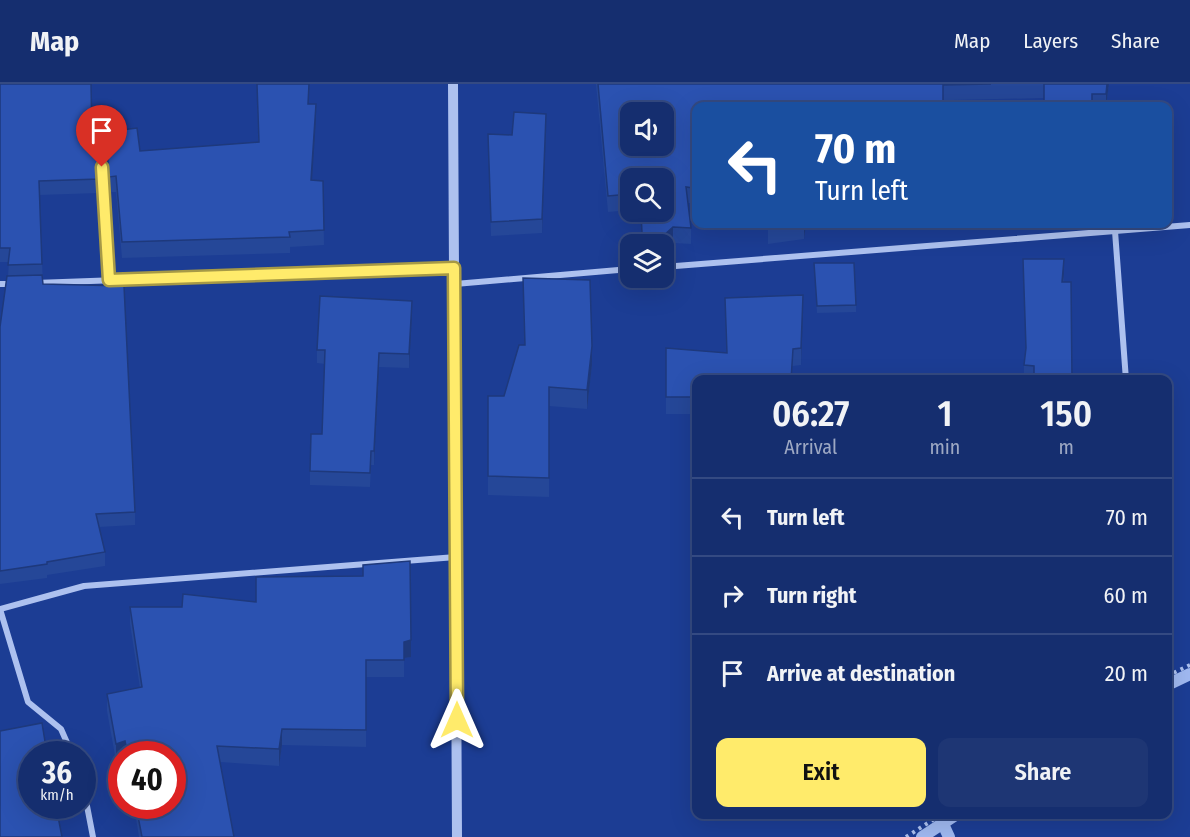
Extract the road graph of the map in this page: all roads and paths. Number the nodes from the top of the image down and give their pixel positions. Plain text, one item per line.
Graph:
1 (453, 84) edge
2 (101, 144) dead end
3 (1190, 225) edge
4 (1172, 226) edge
5 (1152, 228) edge
6 (1115, 231) junction
7 (674, 266) edge
8 (454, 268) junction
9 (620, 271) edge
10 (109, 280) junction
11 (0, 284) edge
12 (454, 284) junction
13 (1126, 375) edge
14 (456, 556) junction
15 (0, 609) edge
16 (1190, 664) edge
17 (1172, 673) edge
18 (66, 741) edge
19 (90, 819) edge
20 (934, 819) edge
21 (93, 837) edge
22 (457, 837) edge
23 (906, 837) edge

1 - 8 street
2 - 10 street
3 - 4 street
5 - 6 street
6 - 7 street
6 - 13 street
8 - 10 street
8 - 12 street
9 - 12 street
10 - 11 street
12 - 14 street
14 - 15 street
14 - 22 street
15 - 18 street
16 - 17 path
19 - 21 street
20 - 23 path

